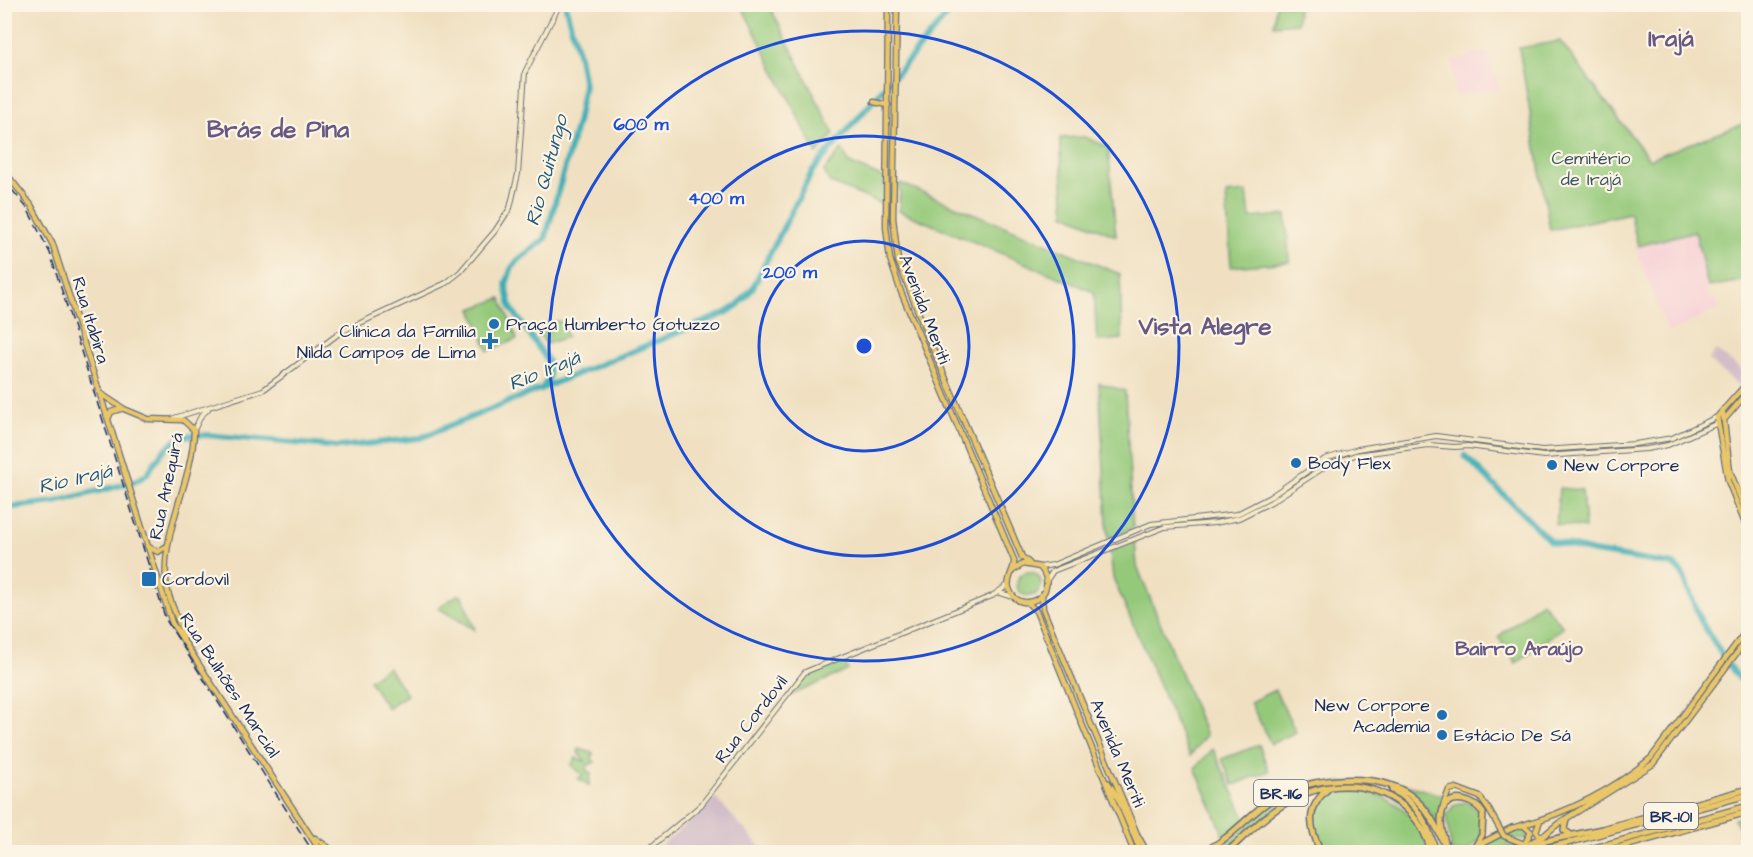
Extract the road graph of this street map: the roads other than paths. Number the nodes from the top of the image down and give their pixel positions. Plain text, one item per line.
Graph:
1 (560, 4) edge
2 (888, 4) edge
3 (897, 4) edge
4 (874, 102) dead end
5 (888, 105) junction
6 (4, 171) edge
7 (1749, 382) edge
8 (99, 392) junction
9 (1749, 392) edge
10 (213, 406) junction
11 (124, 409) junction
12 (1723, 413) junction
13 (174, 418) junction
14 (1725, 419) junction
15 (108, 420) junction
16 (1717, 423) junction
17 (194, 434) junction
18 (1456, 437) junction
19 (1442, 446) junction
20 (1459, 447) junction
21 (1523, 451) junction
22 (1437, 452) dead end
23 (130, 487) joint
24 (1749, 518) edge
25 (1749, 531) edge
26 (147, 546) junction
27 (167, 546) junction
28 (1029, 563) junction
29 (1040, 567) junction
30 (1012, 571) junction
31 (1047, 580) junction
32 (1008, 585) junction
33 (999, 593) junction
34 (1042, 596) junction
35 (1014, 597) junction
36 (1028, 603) junction
37 (1749, 628) edge
38 (1749, 638) edge
39 (185, 642) junction
40 (1376, 782) junction
41 (1108, 783) joint
42 (1330, 788) junction
43 (1749, 789) edge
44 (1749, 795) edge
45 (1590, 799) junction
46 (1749, 806) edge
47 (1443, 810) junction
48 (1580, 811) junction
49 (1749, 812) edge
50 (1566, 819) junction
51 (1540, 821) junction
52 (1522, 825) junction
53 (1613, 826) junction
54 (1675, 826) junction
55 (1512, 828) joint
56 (307, 830) junction
57 (1546, 834) junction
58 (1573, 836) junction
59 (1593, 836) junction
60 (1653, 838) junction
61 (1524, 843) junction
62 (1475, 847) junction
63 (1447, 850) edge
64 (1138, 851) edge
65 (321, 852) edge
66 (330, 852) edge
67 (645, 852) edge
68 (1147, 852) edge
69 (1196, 852) edge
70 (1203, 852) edge
71 (1227, 852) edge
72 (1321, 852) edge
73 (1431, 852) edge
74 (1436, 852) edge
75 (1465, 852) edge
76 (1493, 852) edge
77 (1533, 852) edge
78 (1579, 852) edge
79 (1603, 852) edge

1 - 10 main road
2 - 5 main road, Avenida Meriti
3 - 28 main road, Avenida Meriti
4 - 5 main road
5 - 30 main road, Avenida Meriti
6 - 8 main road, Rua Itabira
7 - 12 main road
8 - 11 main road
8 - 15 main road, Rua Itabira
9 - 14 main road
10 - 13 main road
10 - 17 main road
11 - 13 main road
11 - 15 main road
12 - 14 main road
12 - 16 main road
13 - 17 main road, Rua Anequirá
14 - 16 main road
14 - 24 main road
15 - 23 main road, Rua Itabira
16 - 21 main road
16 - 21 main road
16 - 25 main road
17 - 27 main road, Rua Anequirá
18 - 20 main road
18 - 21 main road
18 - 29 main road
19 - 20 main road
19 - 22 main road
19 - 31 main road
20 - 21 main road
23 - 26 main road, Rua Bulhões Marcial
26 - 27 main road
26 - 39 main road, Rua Bulhões Marcial
27 - 39 main road, Rua Anequirá
28 - 29 main road
28 - 30 main road
29 - 31 main road
30 - 32 main road
31 - 34 main road
32 - 33 main road, Rua Cordovil
32 - 35 main road
33 - 35 main road
33 - 67 main road, Rua Cordovil
34 - 36 main road
34 - 68 main road, Avenida Meriti
35 - 36 main road
36 - 41 main road, Avenida Meriti
37 - 45 main road
38 - 48 main road
39 - 56 main road, Rua Bulhões Marcial
40 - 63 highway
40 - 70 highway, BR-116
40 - 74 highway, BR-116
41 - 64 highway
42 - 71 highway
42 - 72 highway
42 - 73 highway
43 - 53 highway, BR-101
44 - 59 highway, BR-101
45 - 48 main road
45 - 51 main road
46 - 54 highway, BR-101
47 - 61 main road, bridge
47 - 62 highway
47 - 63 highway
48 - 50 main road
49 - 60 highway, BR-101
50 - 57 main road
50 - 58 highway
51 - 52 main road
51 - 57 main road
52 - 55 main road
52 - 61 main road
53 - 58 highway, BR-101
53 - 59 highway
54 - 60 highway
54 - 78 highway, BR-101
55 - 62 highway
56 - 65 main road, Rua Bulhões Marcial
56 - 66 main road
57 - 61 main road
58 - 76 highway, BR-101
59 - 77 highway, BR-101
60 - 79 highway, BR-101
62 - 75 highway
69 - 70 main road

